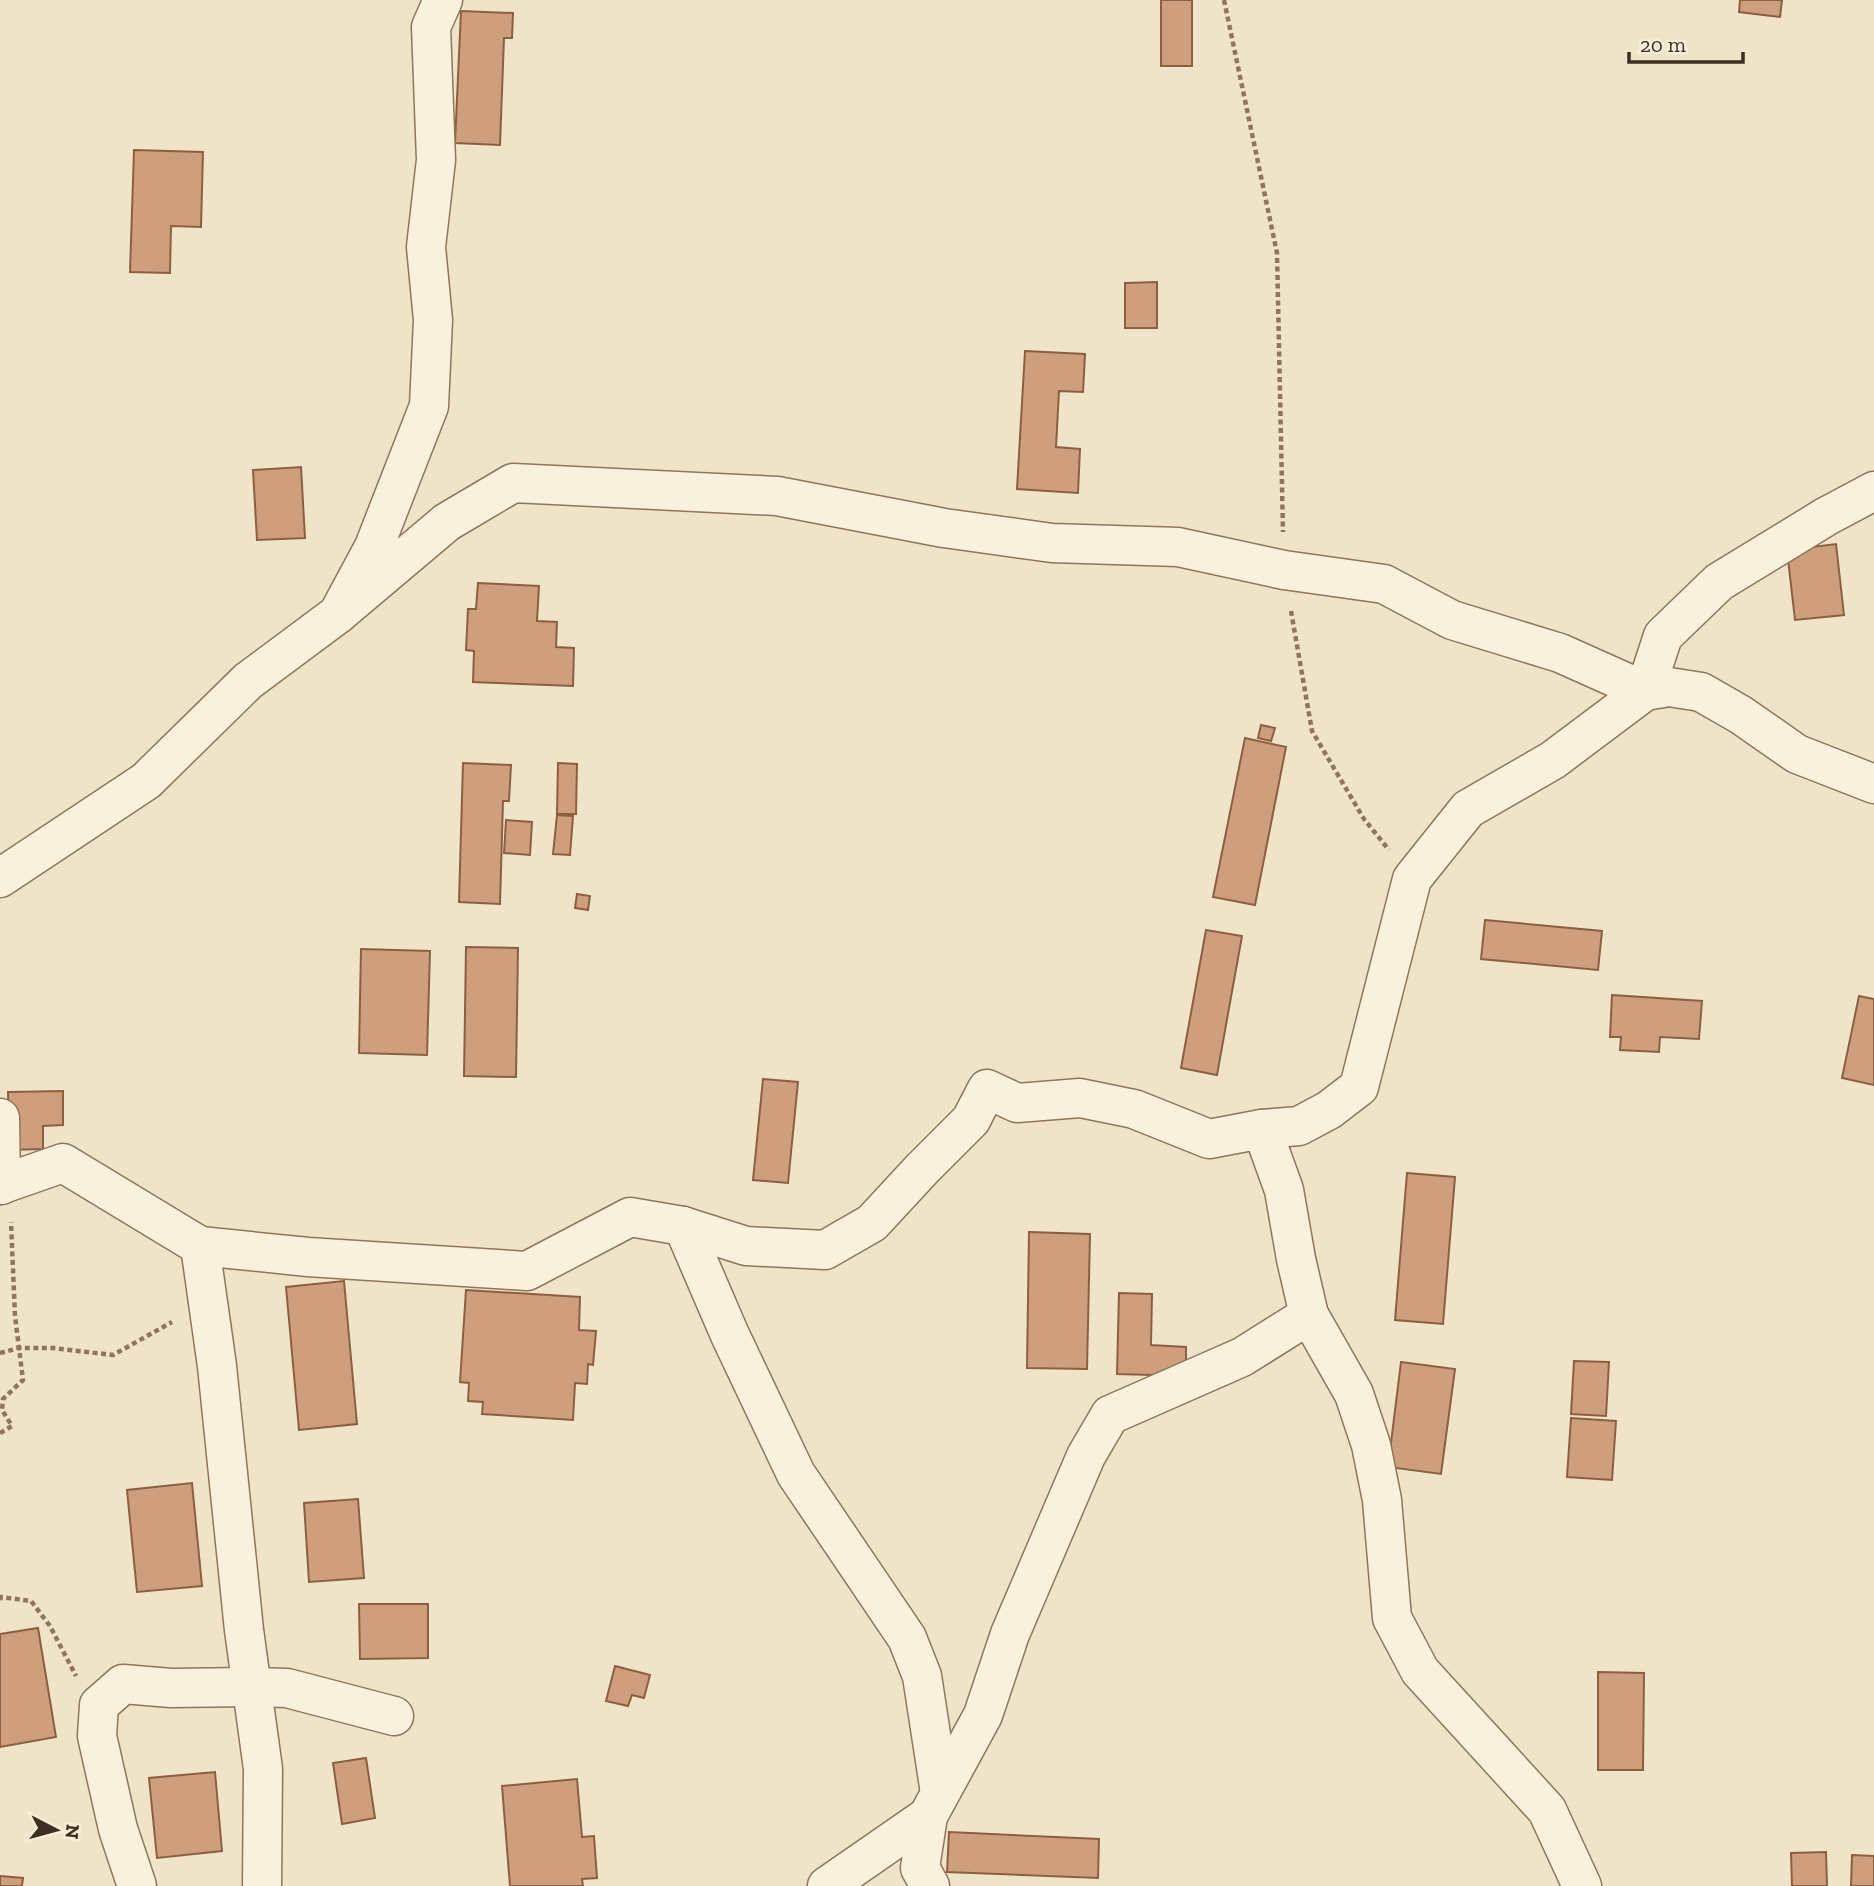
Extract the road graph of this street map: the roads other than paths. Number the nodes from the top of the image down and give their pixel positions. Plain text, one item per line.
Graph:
1 (443, 0) edge
2 (1874, 491) edge
3 (338, 614) junction
4 (1644, 691) junction
5 (1874, 784) edge
6 (0, 878) edge
7 (0, 1118) edge
8 (1262, 1129) junction
9 (1, 1185) edge
10 (683, 1226) junction
11 (200, 1246) junction
12 (1310, 1315) junction
13 (252, 1687) junction
14 (394, 1716) dead end
15 (934, 1804) junction
16 (919, 1880) edge
17 (137, 1886) edge
18 (262, 1886) edge
19 (827, 1886) edge
20 (1582, 1886) edge

1 - 3 street
2 - 4 street
3 - 4 street
3 - 6 street
4 - 5 street
4 - 8 street
7 - 9 street
8 - 10 street
8 - 12 street
9 - 11 street
10 - 11 street
10 - 15 street
11 - 13 street
12 - 15 street
12 - 20 street
13 - 14 street
13 - 17 street
13 - 18 street
15 - 16 street
15 - 19 street

